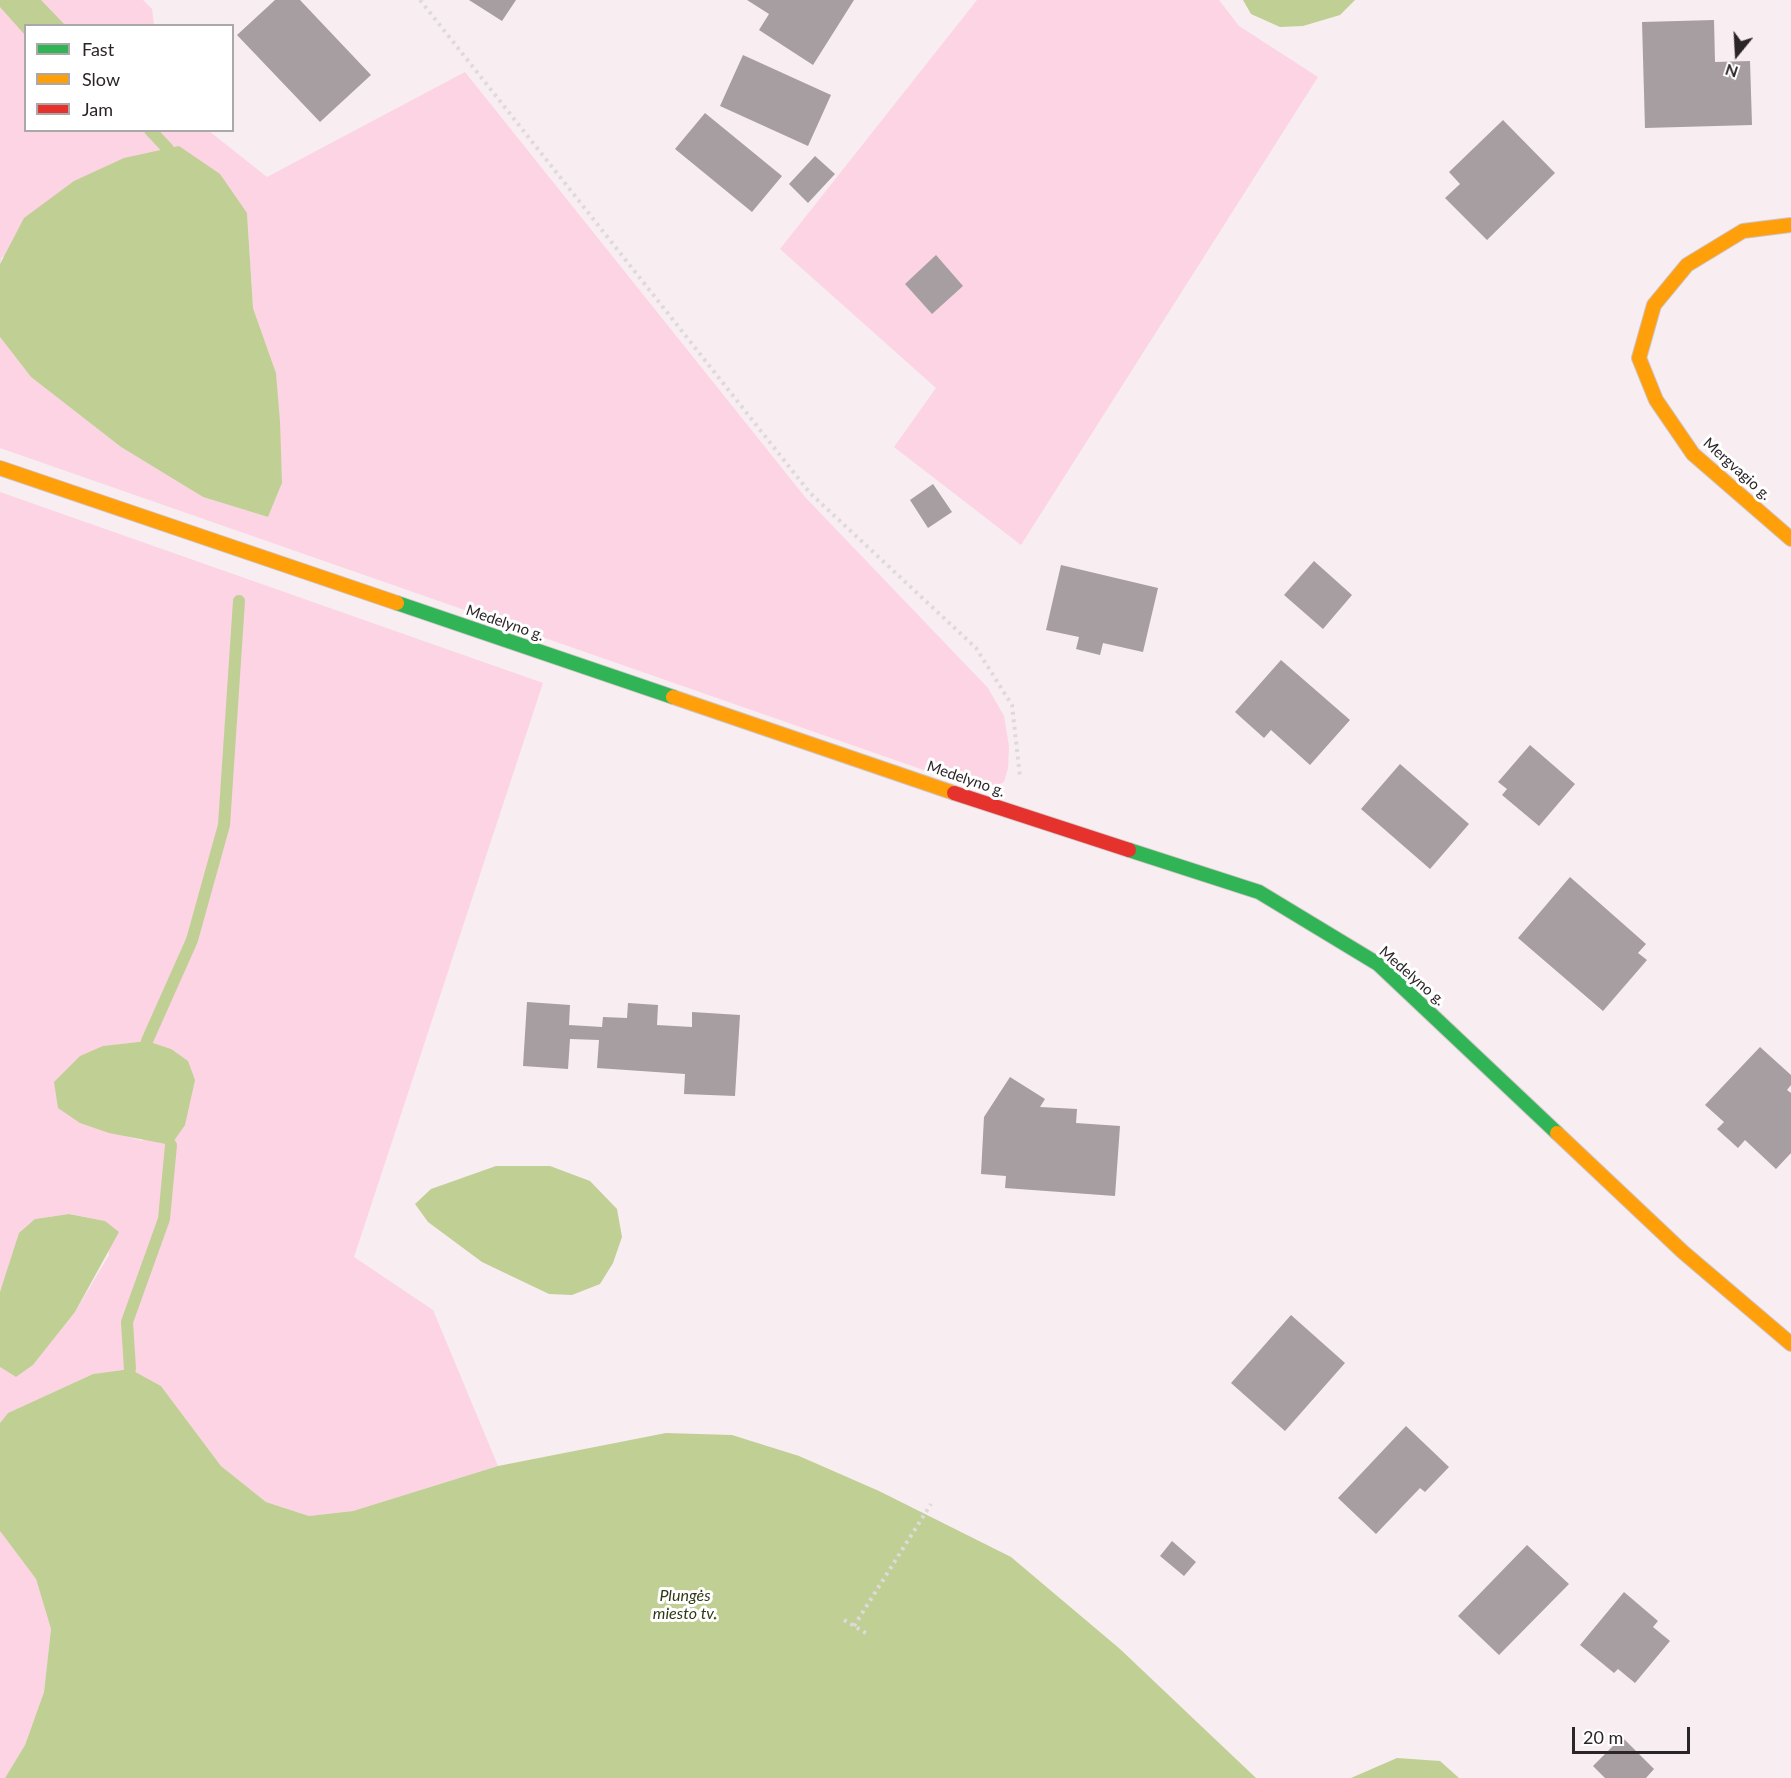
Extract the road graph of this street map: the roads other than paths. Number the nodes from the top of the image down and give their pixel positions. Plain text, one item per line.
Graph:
1 (1791, 225) edge
2 (0, 468) edge
3 (1791, 539) edge
4 (1791, 1344) edge

1 - 3 street, Mergvagio g.
2 - 4 street, Medelyno g.

